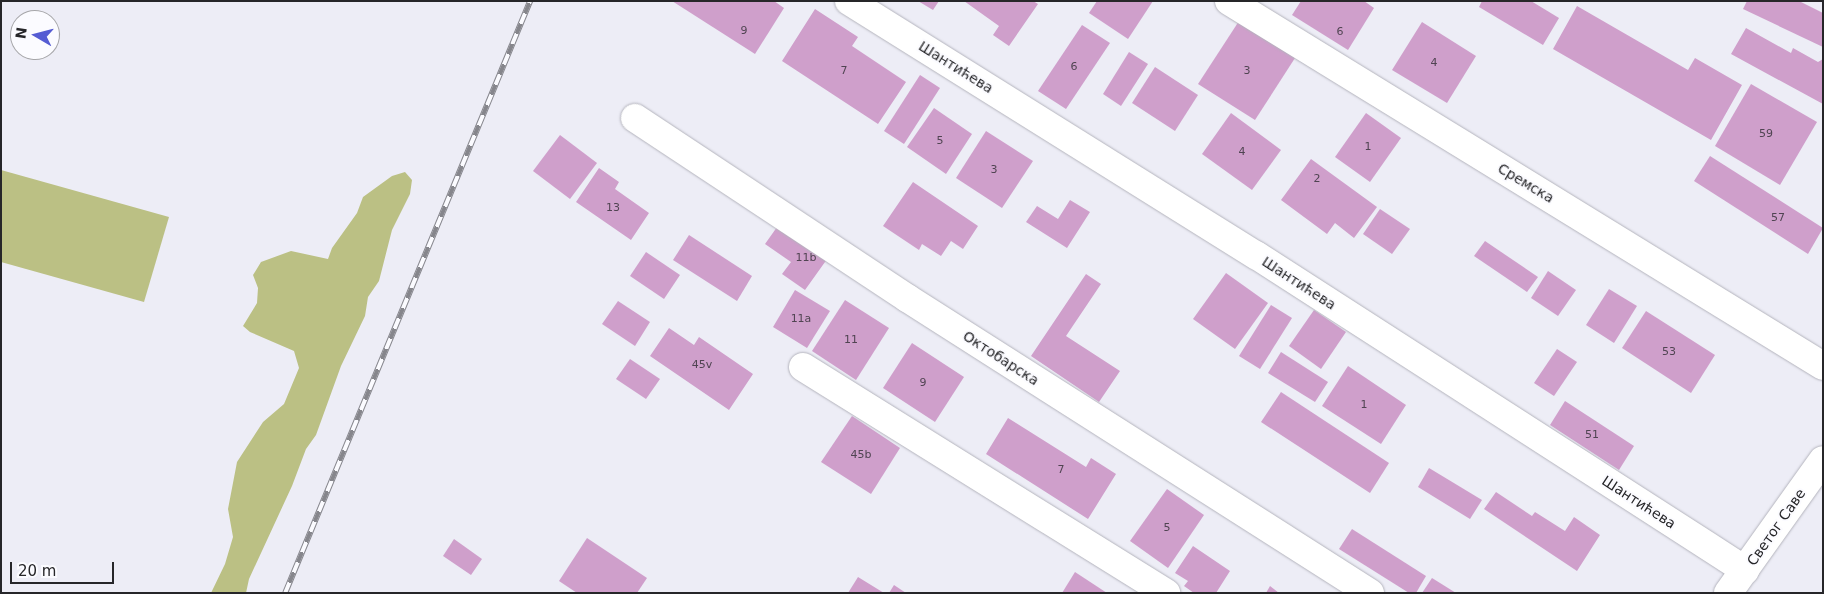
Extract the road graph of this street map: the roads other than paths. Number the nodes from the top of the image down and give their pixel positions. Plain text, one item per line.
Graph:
1 (849, 1) edge
2 (1229, 1) edge
3 (635, 118) dead end
4 (1823, 366) edge
5 (803, 367) dead end
6 (1823, 460) edge
7 (1744, 570) junction
8 (1166, 593) edge
9 (1370, 593) edge
10 (1728, 593) edge

1 - 7 street, Шантићева
2 - 4 street, Сремска
3 - 9 street, Октобарска
5 - 8 street
6 - 7 street, Светог Саве
7 - 10 street, Светог Саве

